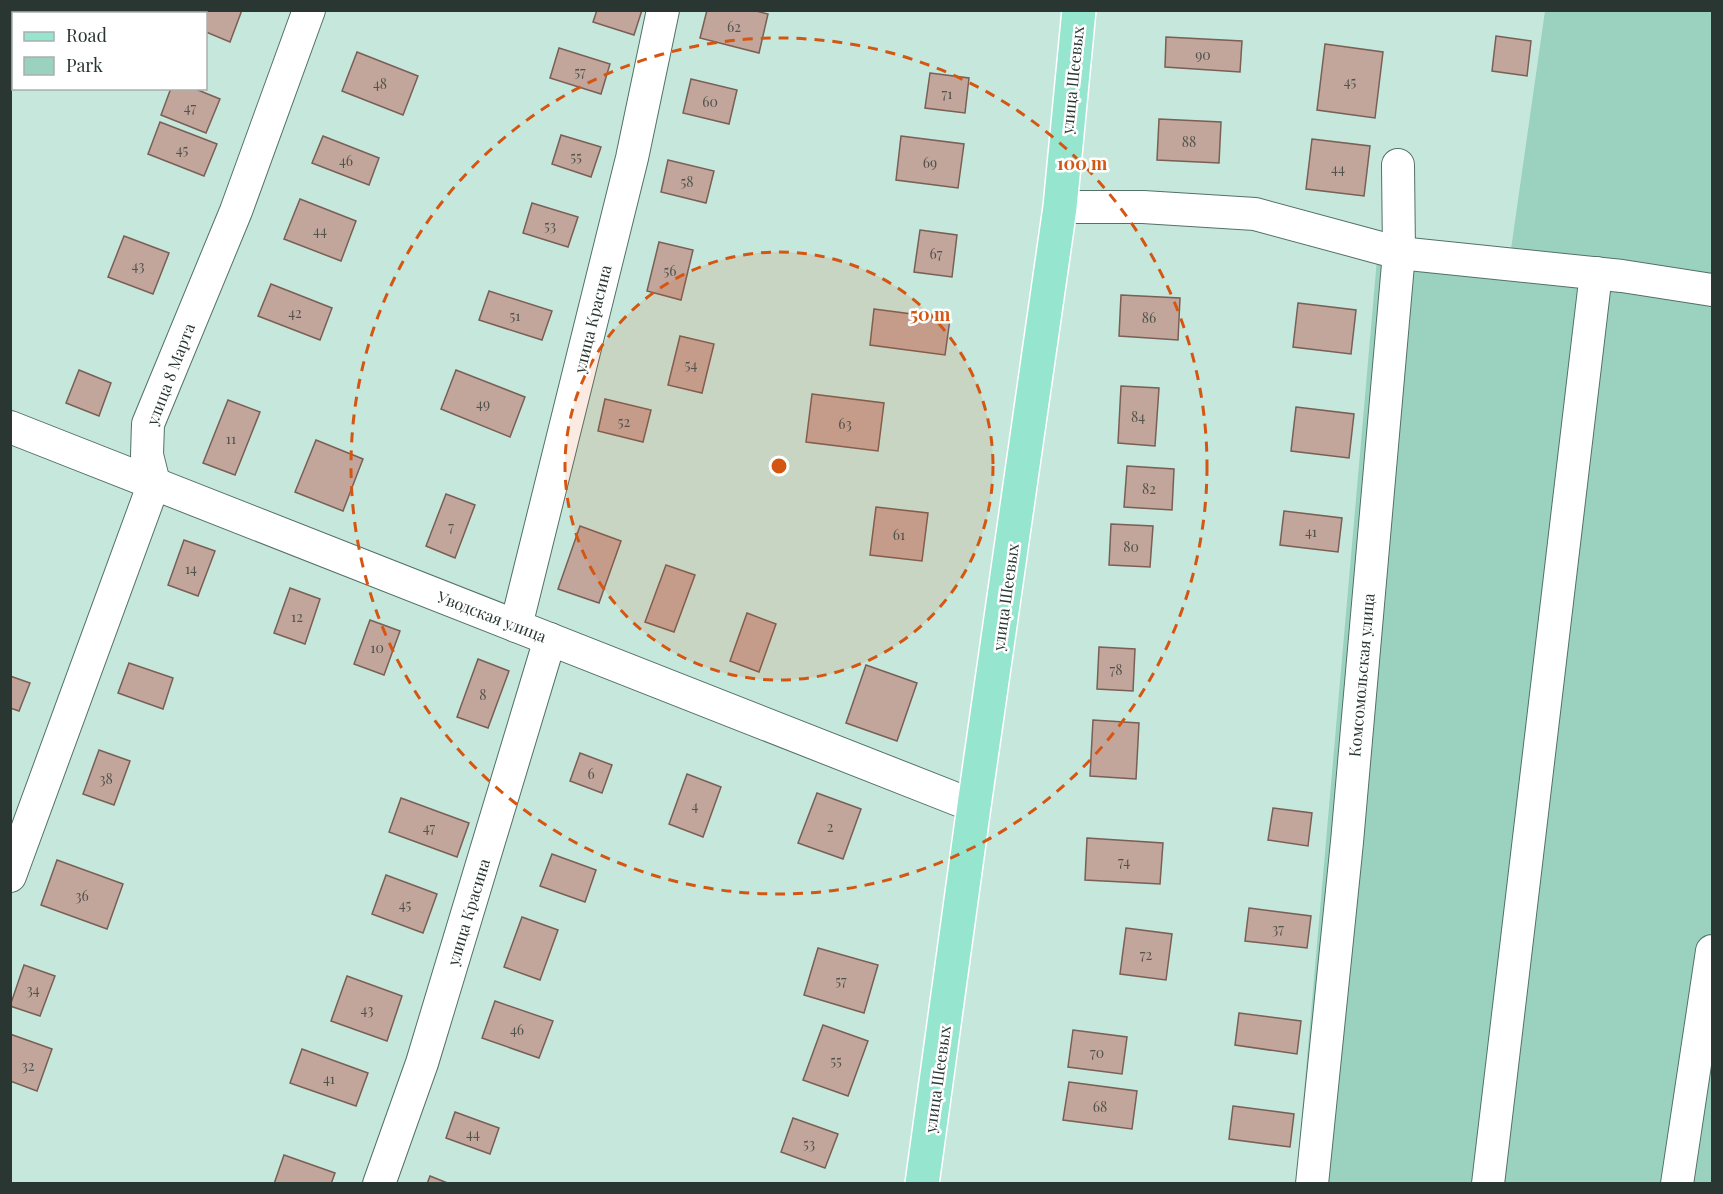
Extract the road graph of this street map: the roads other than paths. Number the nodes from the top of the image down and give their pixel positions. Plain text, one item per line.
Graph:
1 (309, 10) edge
2 (663, 10) edge
3 (1079, 10) edge
4 (1398, 165) dead end
5 (1059, 207) junction
6 (1399, 253) junction
7 (1609, 275) junction
8 (1713, 290) edge
9 (10, 427) edge
10 (154, 483) junction
11 (516, 626) junction
12 (550, 639) junction
13 (974, 806) junction
14 (10, 876) edge
15 (1713, 951) edge
16 (379, 1184) edge
17 (922, 1184) edge
18 (1312, 1184) edge
19 (1488, 1184) edge
20 (1677, 1184) edge

1 - 10 street, улица 8 Марта
2 - 11 street, улица Красина
3 - 5 main road, улица Шеевых
4 - 6 street, Комсомольская улица
5 - 6 street
5 - 13 main road, улица Шеевых
6 - 7 street
6 - 18 street, Комсомольская улица
7 - 8 street
7 - 19 street
9 - 10 street, Уводская улица
10 - 11 street, Уводская улица
10 - 14 street
11 - 12 street, Уводская улица
12 - 13 street, Уводская улица
12 - 16 street, улица Красина
13 - 17 main road, улица Шеевых
15 - 20 street

